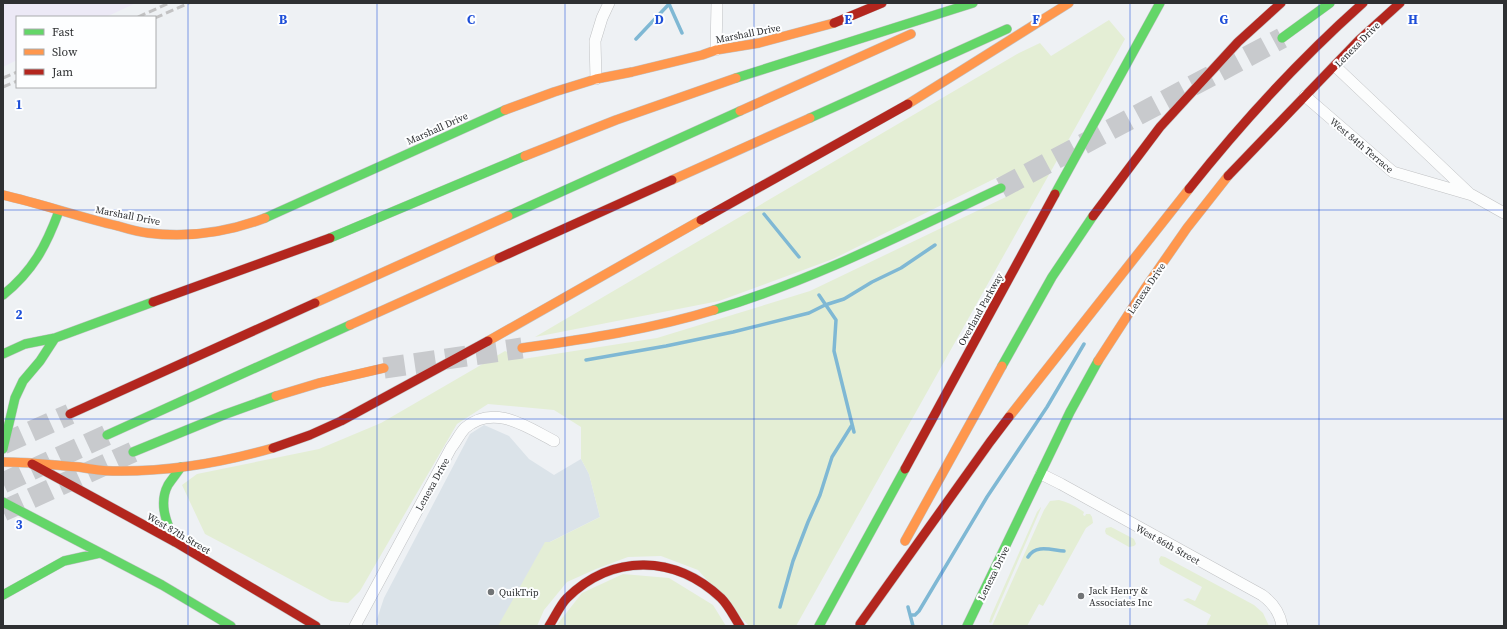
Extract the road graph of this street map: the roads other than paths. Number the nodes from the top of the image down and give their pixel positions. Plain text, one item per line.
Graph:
1 (609, 3) edge
2 (717, 3) edge
3 (882, 3) edge
4 (973, 3) edge
5 (981, 3) edge
6 (1065, 3) edge
7 (1069, 3) edge
8 (1160, 3) edge
9 (1281, 3) edge
10 (1330, 3) edge
11 (1363, 3) edge
12 (1400, 3) edge
13 (1282, 38) tunnel mouth
14 (716, 50) junction
15 (1335, 66) junction
16 (596, 79) junction
17 (1305, 96) junction
18 (1001, 188) tunnel mouth
19 (3, 195) edge
20 (1472, 195) junction
21 (60, 211) junction
22 (1504, 213) edge
23 (3, 295) edge
24 (55, 338) junction
25 (522, 348) tunnel mouth
26 (3, 354) edge
27 (384, 368) tunnel mouth
28 (70, 414) tunnel mouth
29 (108, 435) tunnel mouth
30 (554, 441) dead end
31 (3, 449) edge
32 (133, 452) tunnel mouth
33 (3, 462) edge
34 (29, 462) junction
35 (181, 467) junction
36 (1040, 474) junction
37 (3, 502) edge
38 (175, 542) junction
39 (902, 547) dead end
40 (100, 553) junction
41 (894, 561) dead end
42 (3, 595) edge
43 (859, 625) edge
44 (231, 626) edge
45 (316, 626) edge
46 (355, 626) edge
47 (549, 626) edge
48 (740, 626) edge
49 (820, 626) edge
50 (967, 626) edge
51 (1282, 626) edge

1 - 16 street
2 - 14 street
3 - 14 main road, Marshall Drive
4 - 24 main road
5 - 28 main road
6 - 29 main road
7 - 35 main road
8 - 49 main road, Overland Parkway
9 - 39 main road
10 - 13 main road
11 - 43 main road
12 - 15 main road, Lenexa Drive
14 - 16 main road, Marshall Drive
15 - 17 main road, Lenexa Drive
15 - 20 street, West 84th Terrace
16 - 21 main road, Marshall Drive
17 - 20 street, West 84th Terrace
17 - 36 main road, Lenexa Drive
18 - 25 main road
19 - 21 main road, Marshall Drive
20 - 22 street, West 84th Terrace
21 - 23 main road
24 - 26 main road
24 - 31 main road
27 - 32 main road
30 - 46 street, Lenexa Drive
31 - 34 main road, West 87th Street
33 - 34 main road
34 - 35 main road
34 - 38 main road, West 87th Street
35 - 38 main road
36 - 50 main road, Lenexa Drive
36 - 51 street, West 86th Street
37 - 40 main road
38 - 45 main road, West 87th Street
40 - 42 main road
40 - 44 main road
41 - 43 main road
47 - 48 main road

